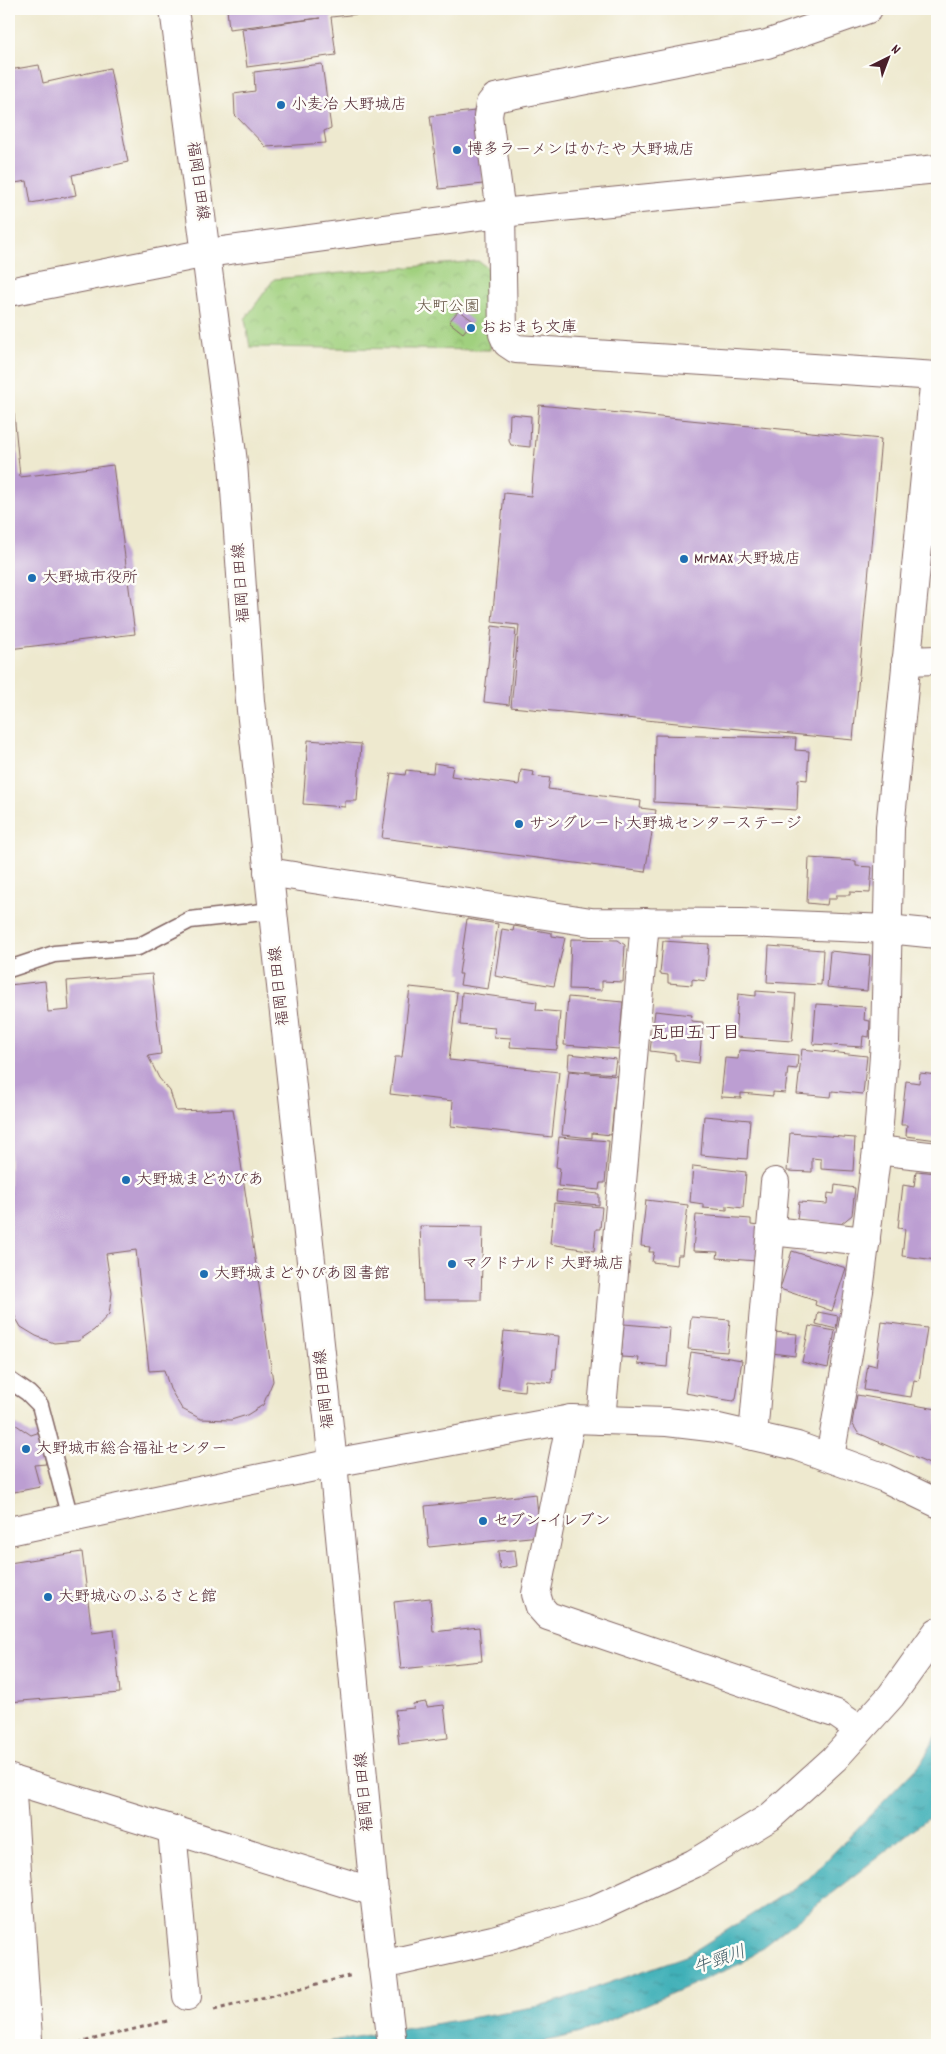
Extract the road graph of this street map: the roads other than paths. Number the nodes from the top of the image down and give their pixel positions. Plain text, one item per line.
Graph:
1 (174, 9) edge
2 (868, 9) edge
3 (937, 169) edge
4 (501, 213) junction
5 (207, 253) junction
6 (9, 292) edge
7 (936, 376) edge
8 (927, 554) edge
9 (937, 660) edge
10 (906, 661) junction
11 (268, 872) junction
12 (272, 911) junction
13 (644, 922) junction
14 (888, 929) junction
15 (937, 934) edge
16 (9, 969) edge
17 (877, 1150) junction
18 (937, 1157) edge
19 (775, 1182) dead end
20 (771, 1231) junction
21 (866, 1241) junction
22 (9, 1380) edge
23 (571, 1419) junction
24 (601, 1420) junction
25 (753, 1436) junction
26 (830, 1457) junction
27 (333, 1463) junction
28 (937, 1503) edge
29 (70, 1518) junction
30 (9, 1530) edge
31 (937, 1632) edge
32 (860, 1730) junction
33 (10, 1779) edge
34 (172, 1830) junction
35 (374, 1892) junction
36 (382, 1965) junction
37 (187, 1996) dead end
38 (9, 2040) edge
39 (392, 2045) edge

1 - 5 street, 福岡日田線
2 - 4 street
3 - 4 street
4 - 5 street
4 - 7 street
5 - 6 street
5 - 11 street, 福岡日田線
7 - 8 street
8 - 10 street
9 - 10 street
10 - 14 street
11 - 12 street, 福岡日田線
11 - 13 street
12 - 16 lane
12 - 27 street, 福岡日田線
13 - 14 street
13 - 24 street
14 - 15 street
14 - 17 street
17 - 18 street
17 - 21 street
19 - 20 street
20 - 21 street
20 - 25 street
21 - 26 street
22 - 29 lane
23 - 24 street
23 - 27 street
23 - 32 street
24 - 25 street
25 - 26 street
26 - 28 street
27 - 29 street
27 - 35 street, 福岡日田線
29 - 30 street
31 - 32 street
32 - 36 street
33 - 34 street
33 - 38 street
34 - 35 street
34 - 37 street
35 - 36 street, 福岡日田線
36 - 39 street, 福岡日田線

